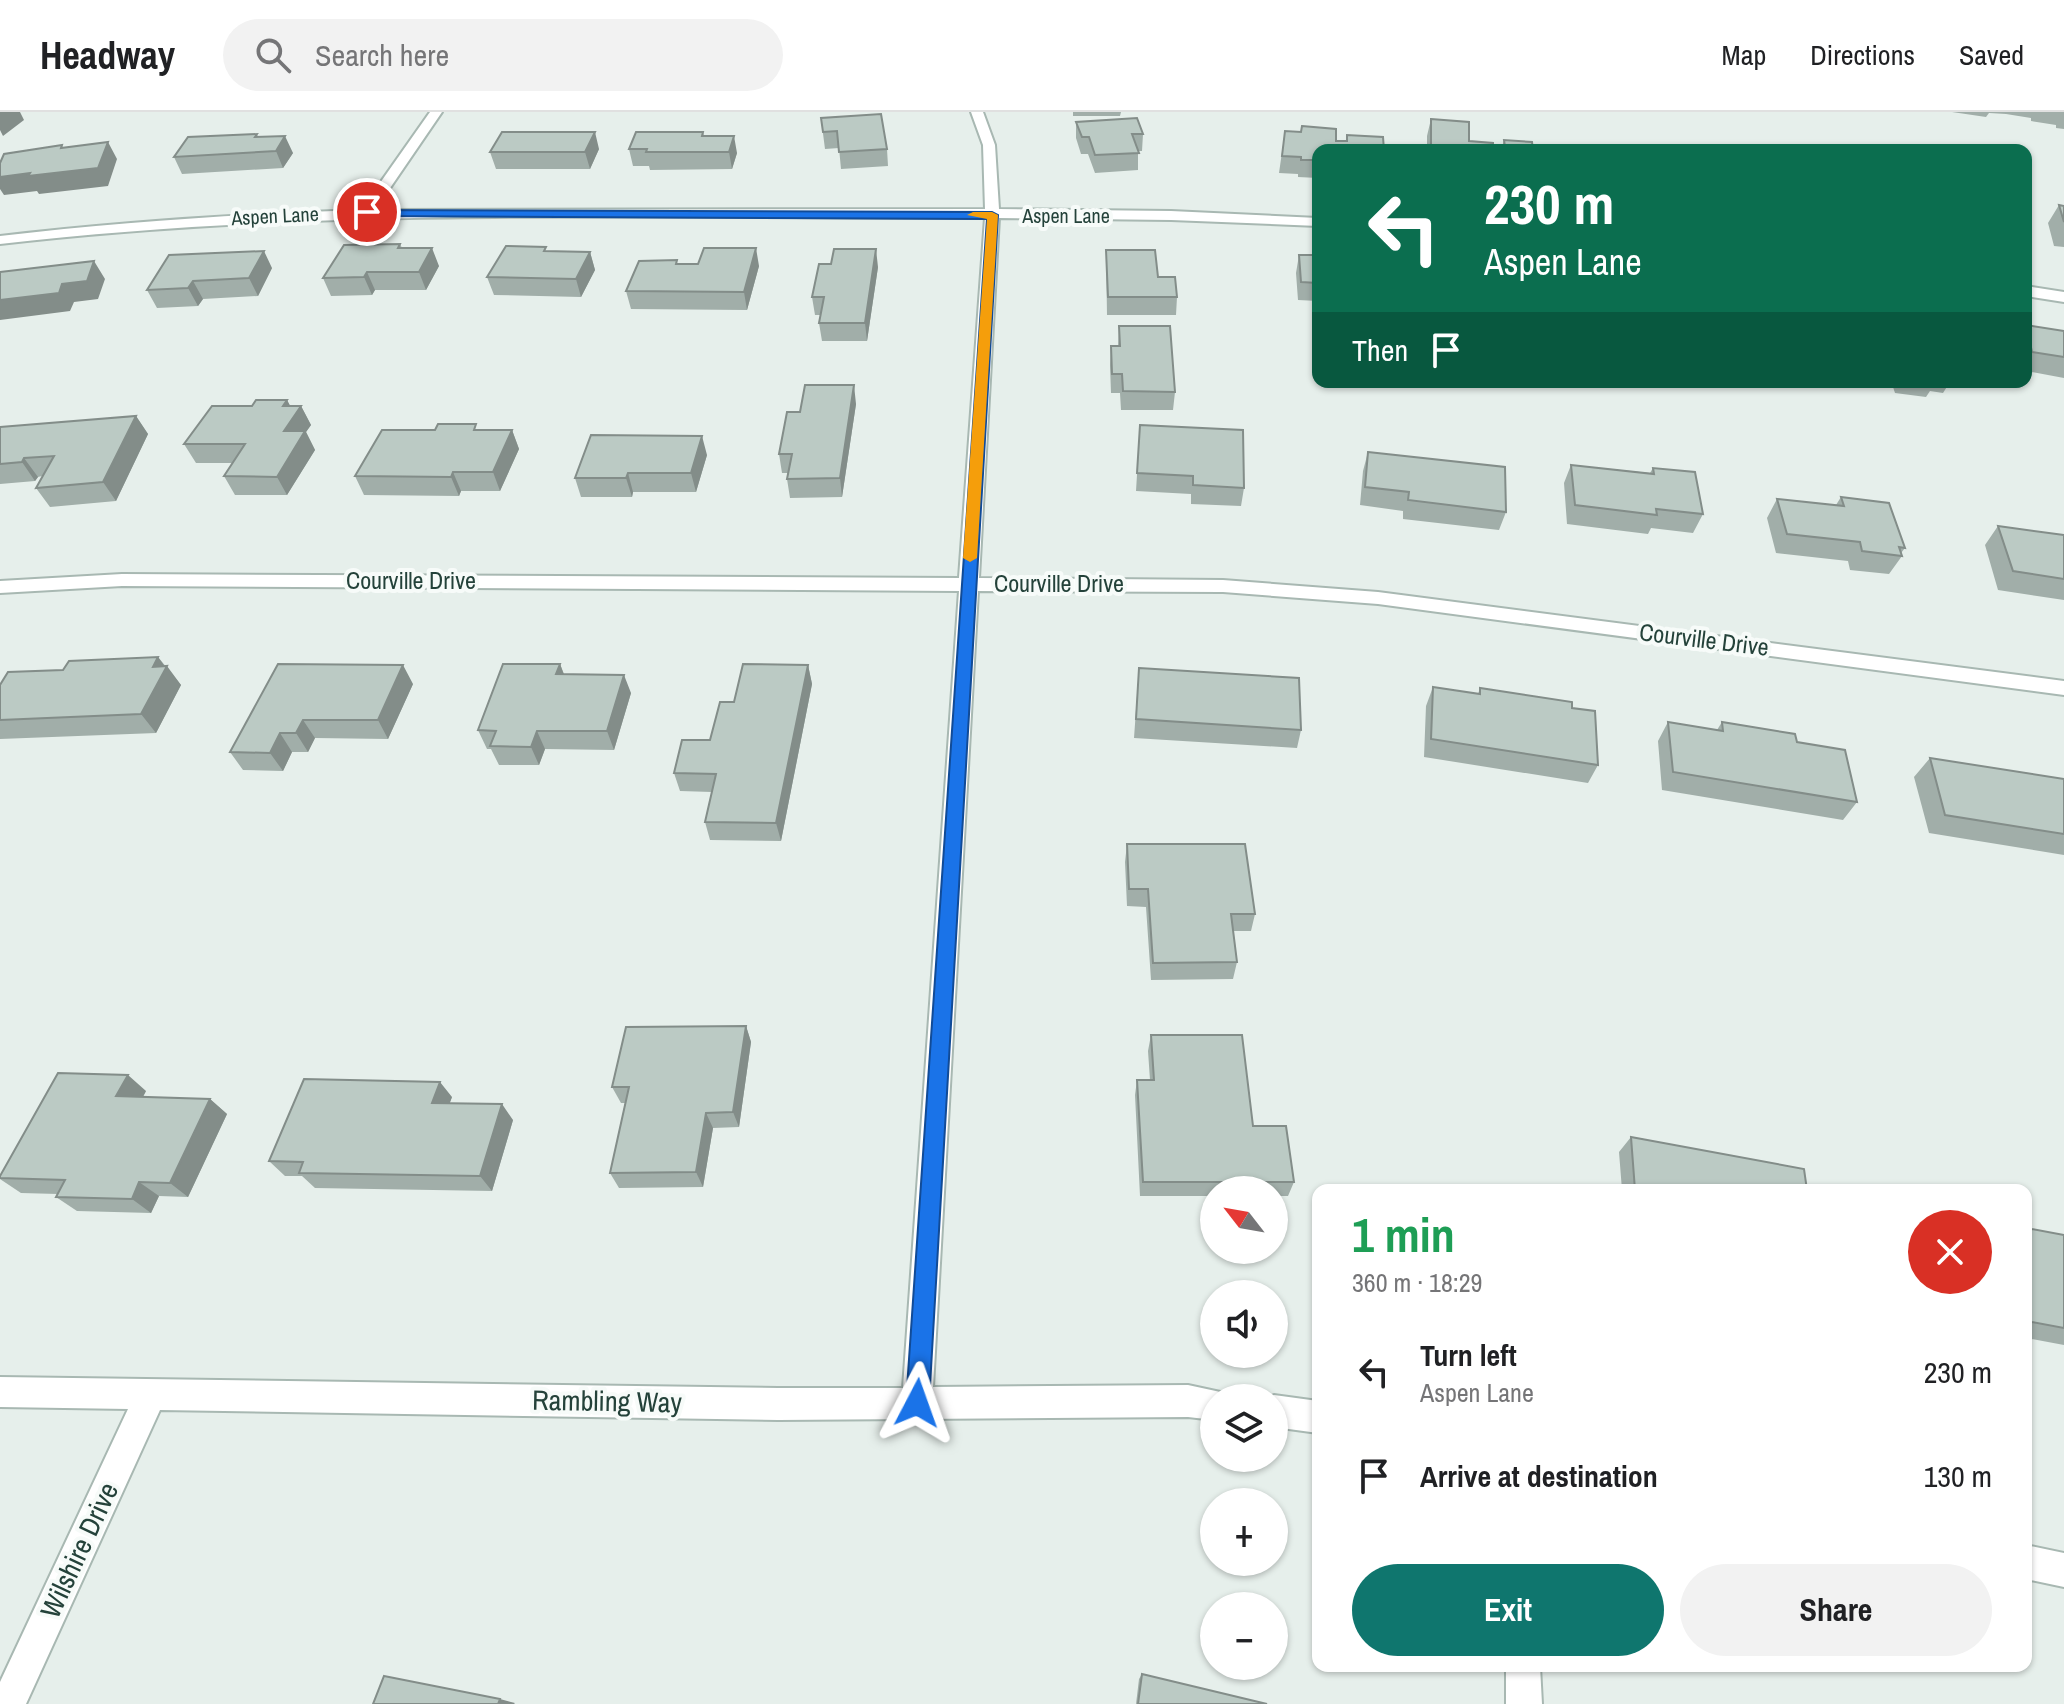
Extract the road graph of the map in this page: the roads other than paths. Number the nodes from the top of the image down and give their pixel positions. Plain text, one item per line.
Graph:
1 (436, 112) edge
2 (977, 112) edge
3 (367, 212) junction
4 (992, 215) junction
5 (1312, 222) edge
6 (0, 240) edge
7 (2032, 292) edge
8 (2064, 297) edge
9 (969, 583) junction
10 (0, 587) edge
11 (2064, 688) edge
12 (0, 1392) edge
13 (150, 1396) junction
14 (1200, 1402) edge
15 (917, 1403) junction
16 (1288, 1413) edge
17 (1312, 1416) edge
18 (2032, 1563) edge
19 (2064, 1570) edge
20 (1523, 1672) edge
21 (8, 1704) edge
22 (1524, 1704) edge

1 - 3 street
2 - 4 street
3 - 4 street, Aspen Lane
3 - 6 street, Aspen Lane
4 - 5 street, Aspen Lane
4 - 9 street
7 - 8 street
9 - 10 street, Courville Drive
9 - 11 street, Courville Drive
9 - 15 street
12 - 13 street, Rambling Way
13 - 15 street, Rambling Way
13 - 21 street, Wilshire Drive
14 - 15 street, Rambling Way
16 - 17 street
18 - 19 street
20 - 22 street

